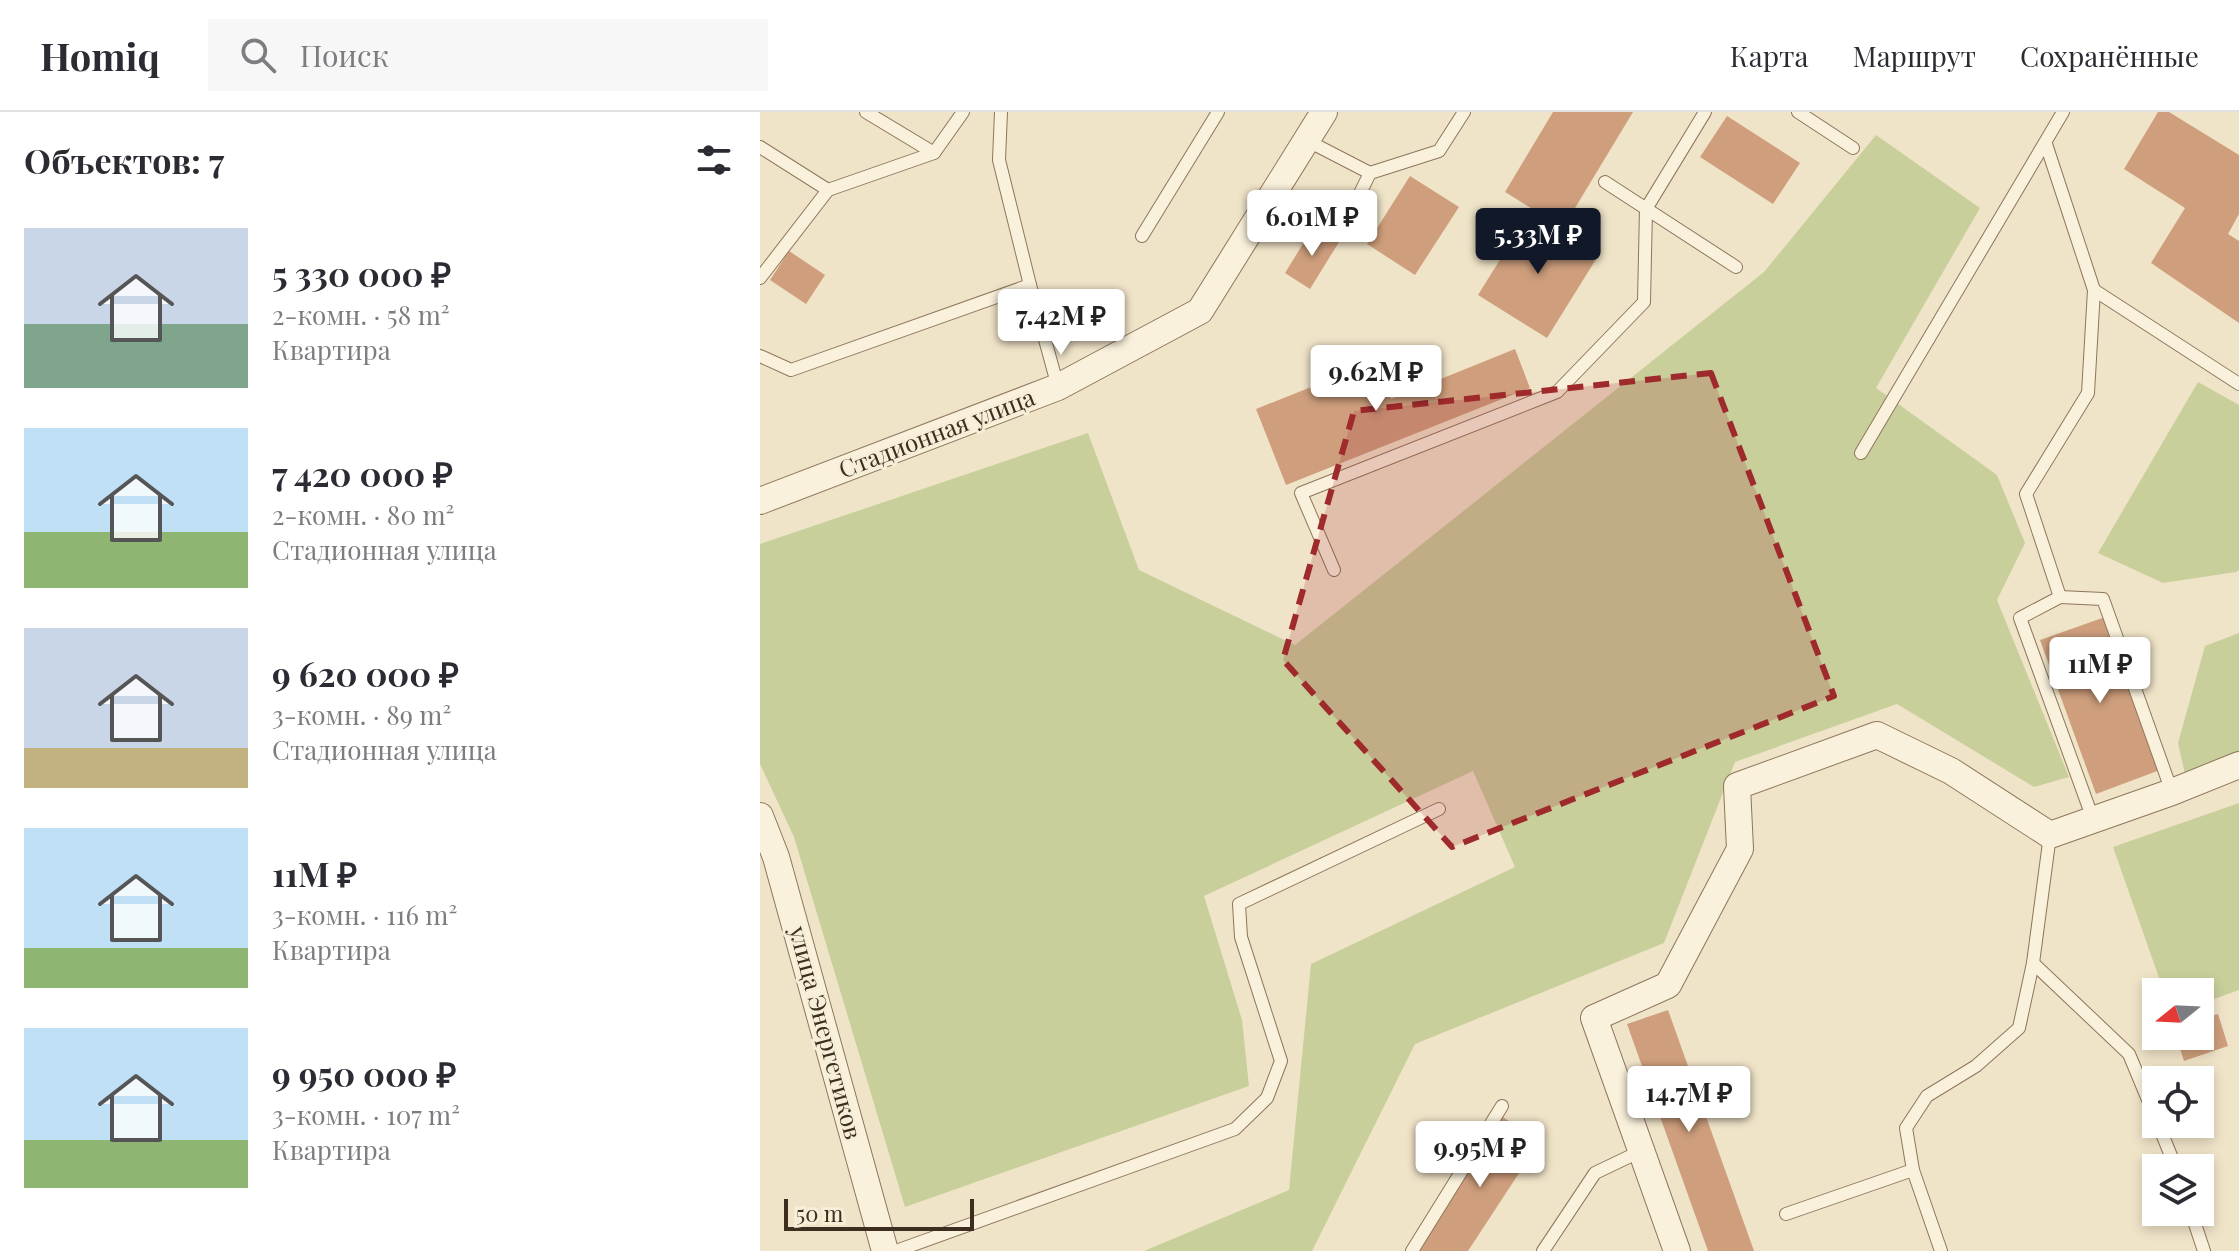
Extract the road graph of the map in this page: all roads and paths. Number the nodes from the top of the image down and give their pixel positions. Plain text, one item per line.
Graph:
1 (866, 112) edge
2 (963, 112) edge
3 (1001, 112) edge
4 (1218, 112) edge
5 (1464, 112) edge
6 (1705, 112) edge
7 (1798, 112) edge
8 (2063, 112) edge
9 (1315, 123) edge
10 (2046, 144) junction
11 (760, 147) edge
12 (1853, 148) dead end
13 (934, 153) junction
14 (1370, 173) junction
15 (1605, 182) dead end
16 (828, 190) junction
17 (1646, 209) junction
18 (1346, 222) dead end
19 (1142, 236) dead end
20 (1736, 267) dead end
21 (760, 278) edge
22 (1030, 285) junction
23 (2094, 290) junction
24 (760, 356) edge
25 (2239, 384) edge
26 (1058, 387) junction
27 (1861, 453) dead end
28 (760, 501) edge
29 (1334, 570) dead end
30 (2060, 597) junction
31 (2239, 765) edge
32 (2172, 792) junction
33 (1439, 809) dead end
34 (760, 816) edge
35 (2093, 819) junction
36 (2050, 835) junction
37 (768, 859) edge
38 (2033, 963) junction
39 (2142, 1085) edge
40 (1502, 1106) dead end
41 (1641, 1151) junction
42 (1913, 1170) junction
43 (1786, 1214) dead end
44 (2196, 1226) edge
45 (885, 1251) edge
46 (896, 1251) edge
47 (1412, 1251) edge
48 (1543, 1251) edge
49 (1677, 1251) edge
50 (1941, 1251) edge
51 (2204, 1251) edge

1 - 13 lane
2 - 13 lane
3 - 22 lane
4 - 19 lane
5 - 14 lane
6 - 17 lane
7 - 12 lane
8 - 10 lane
9 - 14 lane
9 - 26 street, Стадионная улица
10 - 23 lane
10 - 27 lane
11 - 16 lane
13 - 16 lane
14 - 18 lane
15 - 17 lane
16 - 21 lane
17 - 20 lane
17 - 29 lane
22 - 24 lane
22 - 26 lane
23 - 25 lane
23 - 30 lane
26 - 28 street, Стадионная улица
30 - 32 lane
30 - 35 lane
31 - 32 street
32 - 35 street
33 - 46 lane
34 - 37 street, улица Энергетиков
35 - 36 street
36 - 38 lane
36 - 41 street
37 - 45 street, улица Энергетиков
38 - 39 lane
38 - 42 lane
40 - 47 lane
41 - 48 lane
41 - 49 street
42 - 43 lane
42 - 50 lane
44 - 51 lane

